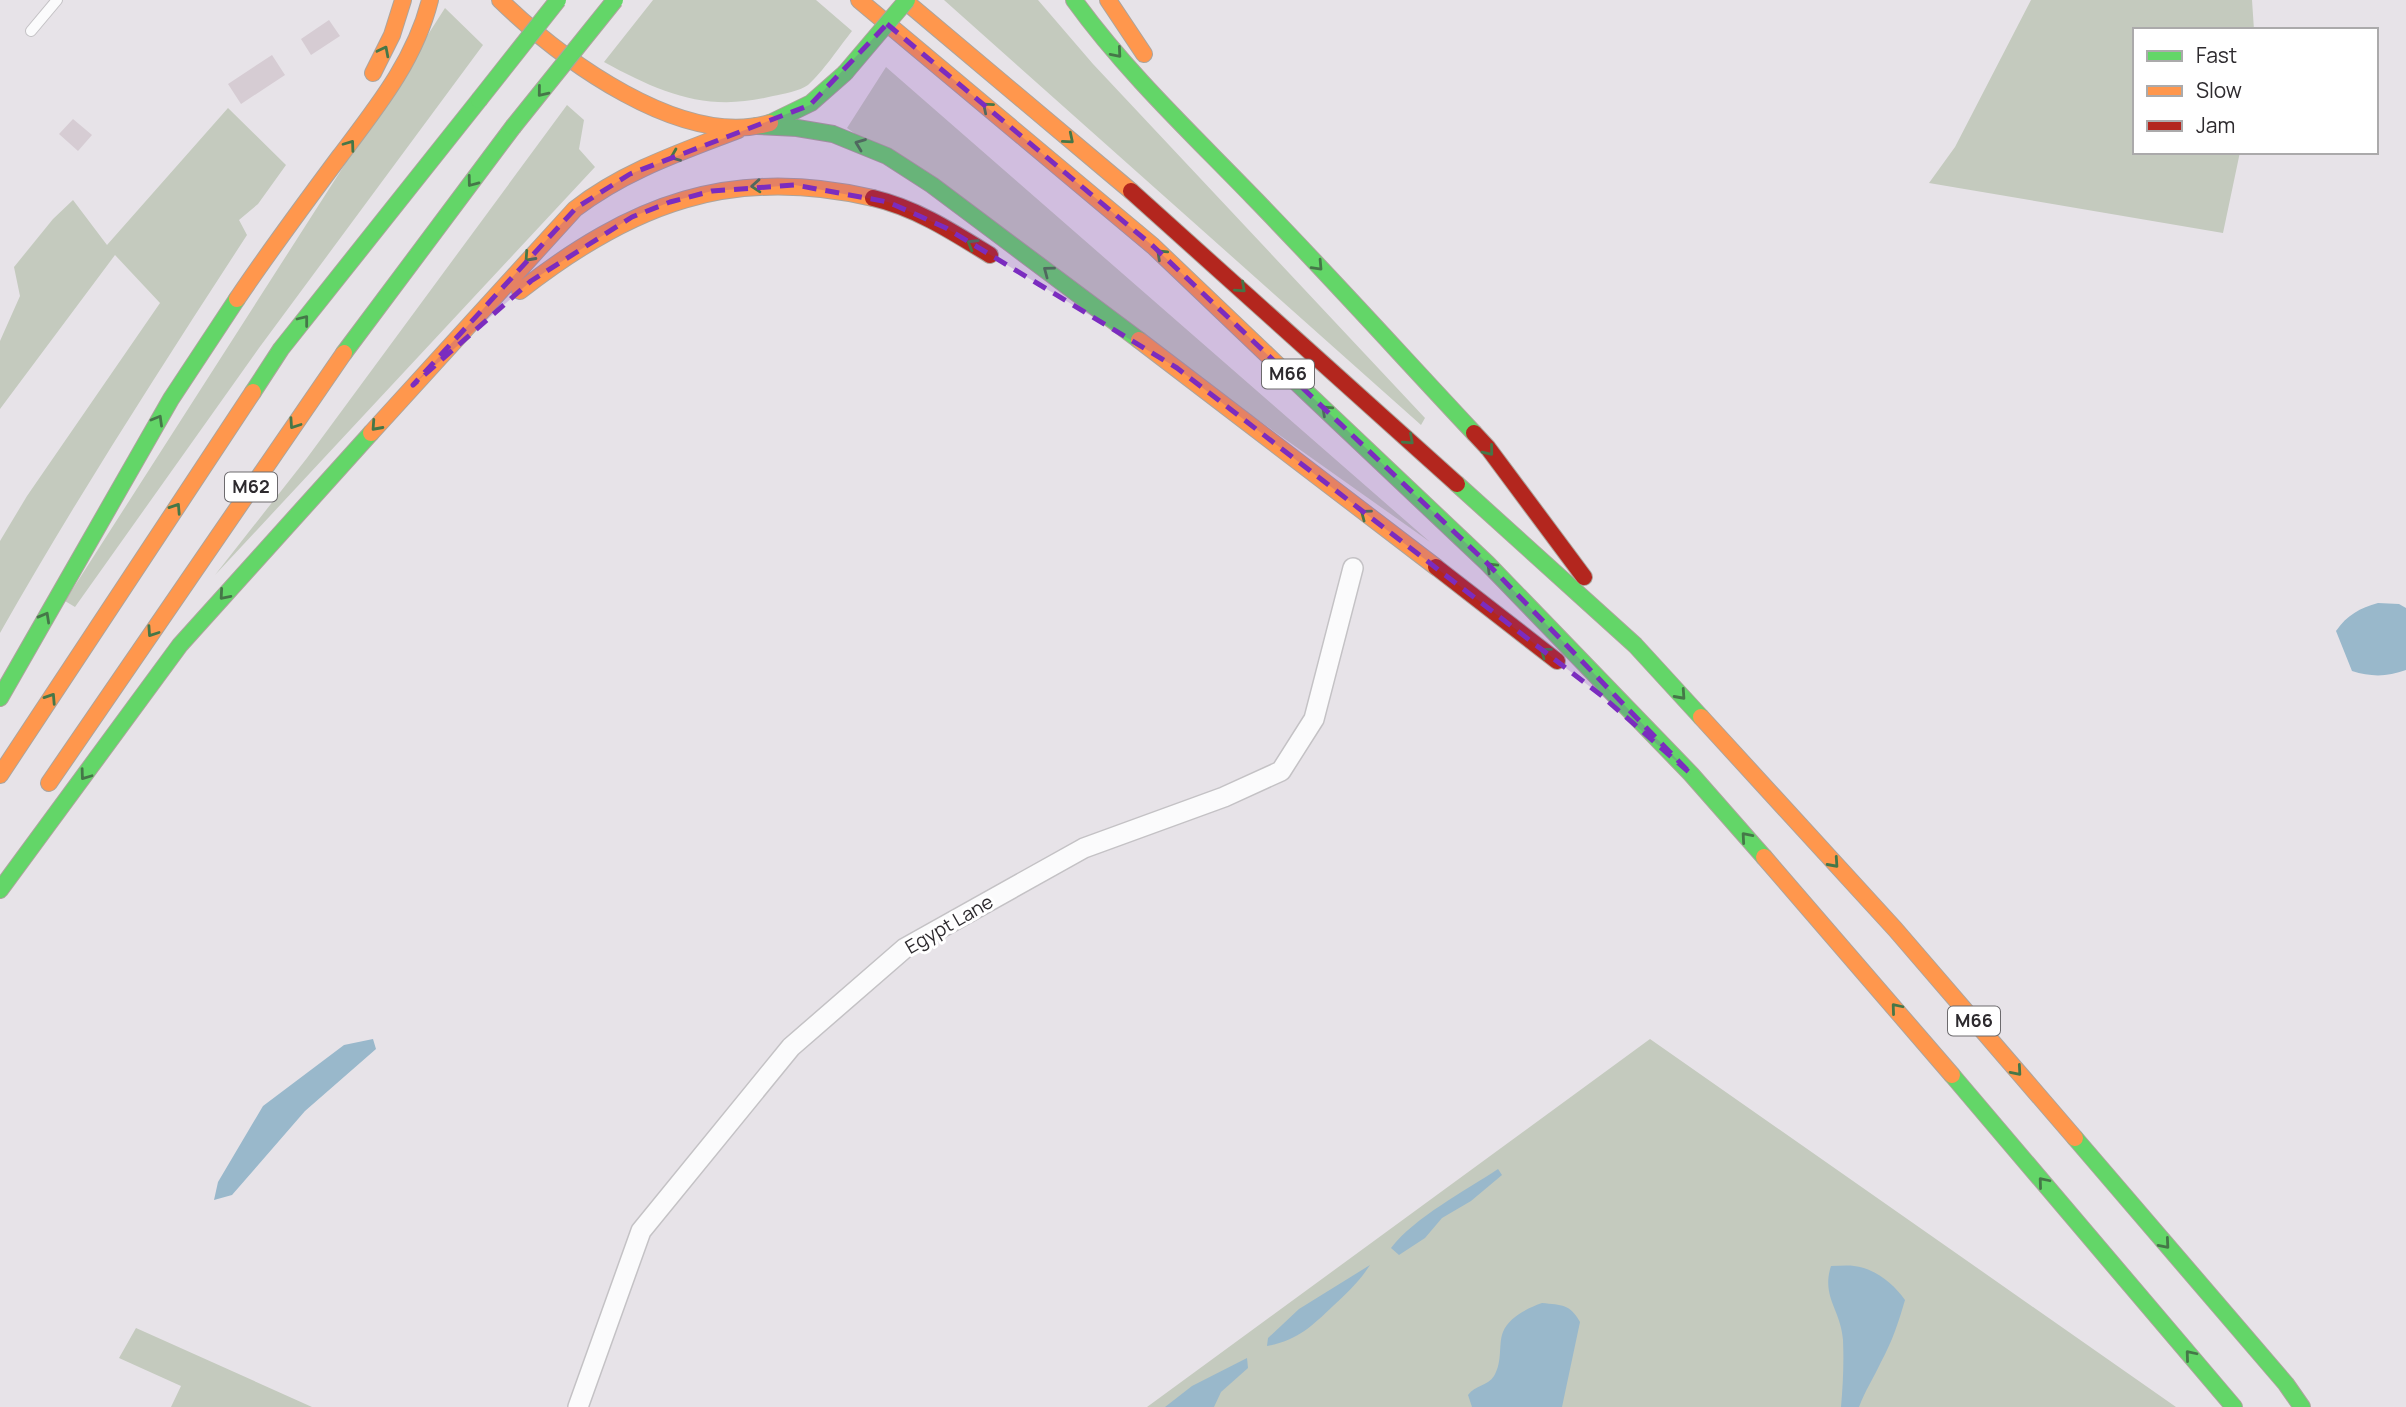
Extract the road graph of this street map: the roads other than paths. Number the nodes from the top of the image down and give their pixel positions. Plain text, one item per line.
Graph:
1 (57, 0) edge
2 (403, 0) edge
3 (430, 0) edge
4 (500, 0) edge
5 (558, 0) edge
6 (615, 0) edge
7 (859, 0) edge
8 (906, 0) edge
9 (1074, 0) edge
10 (1108, 0) edge
11 (32, 31) dead end
12 (1157, 72) dead end
13 (368, 83) dead end
14 (1173, 92) dead end
15 (350, 116) dead end
16 (757, 126) junction
17 (738, 130) junction
18 (1254, 198) junction
19 (265, 258) junction
20 (1004, 263) dead end
21 (1038, 284) dead end
22 (1177, 368) junction
23 (413, 384) junction
24 (1353, 569) dead end
25 (1635, 645) junction
26 (0, 698) edge
27 (1692, 774) junction
28 (0, 775) edge
29 (39, 797) dead end
30 (0, 891) edge
31 (578, 1407) edge
32 (2234, 1407) edge
33 (2302, 1407) edge

1 - 11 lane
13 -> 2 highway
19 -> 3 highway
4 - 17 highway
28 -> 5 highway, M62, bridge
6 -> 29 highway, M62, bridge
27 -> 7 highway, M66
8 - 16 highway, bridge
8 -> 25 highway, M66
9 -> 18 highway
10 - 12 highway
14 - 18 highway
15 - 19 highway
16 - 17 highway
22 -> 16 highway
17 -> 23 highway
18 -> 25 highway, M66
26 -> 19 highway
20 -> 23 highway
21 - 22 highway
27 -> 22 highway
23 -> 30 highway
24 - 31 street, Egypt Lane
25 -> 33 highway, M66
32 -> 27 highway, M66

